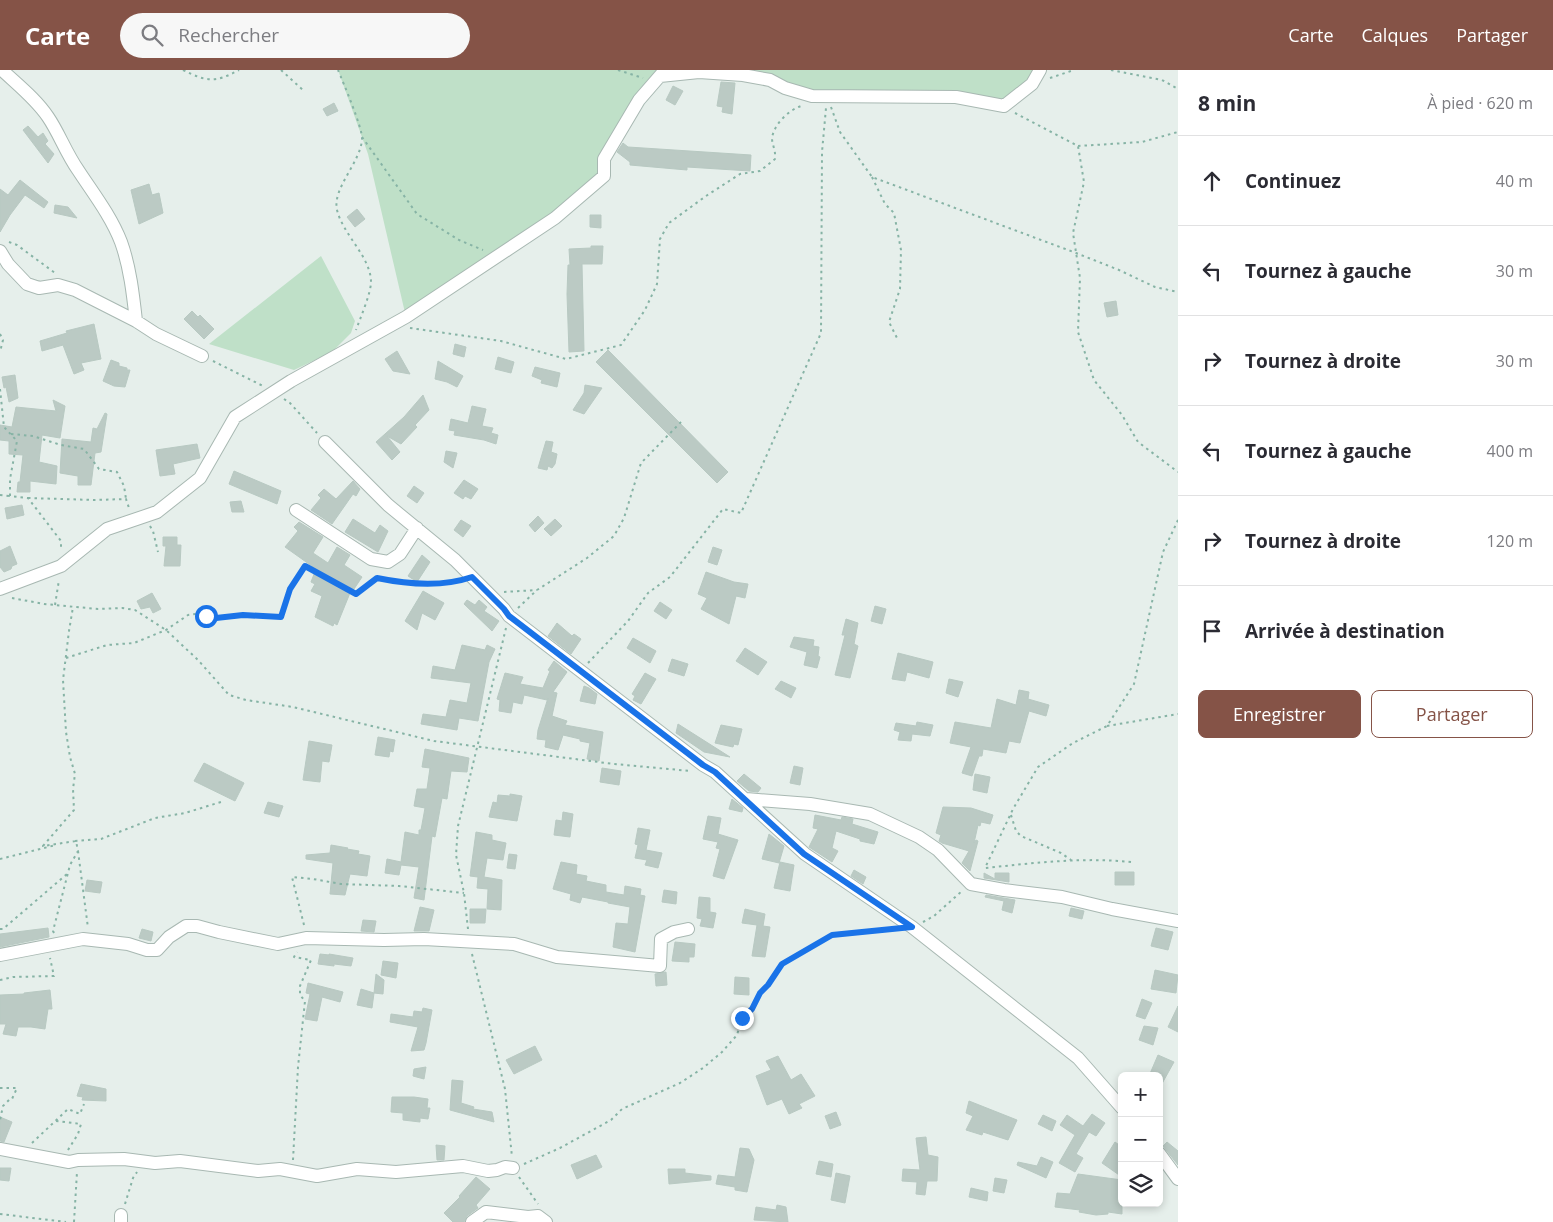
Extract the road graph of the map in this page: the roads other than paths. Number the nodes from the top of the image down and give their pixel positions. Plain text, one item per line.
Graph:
1 (2, 70) edge
2 (1040, 70) edge
3 (663, 73) edge
4 (4, 247) edge
5 (136, 321) junction
6 (202, 356) dead end
7 (325, 442) dead end
8 (296, 510) dead end
9 (417, 528) junction
10 (4, 593) edge
11 (746, 798) junction
12 (1178, 920) edge
13 (688, 928) dead end
14 (0, 955) edge
15 (1118, 1103) edge
16 (0, 1149) edge
17 (1163, 1158) edge
18 (513, 1168) road end
19 (1178, 1179) edge
20 (472, 1222) edge
21 (546, 1222) edge

1 - 5 street
2 - 3 street
3 - 10 street
4 - 5 street
5 - 6 street
7 - 9 street
8 - 9 street
9 - 11 street
11 - 12 street
11 - 15 street
13 - 14 street
16 - 18 street
17 - 19 street
20 - 21 street

